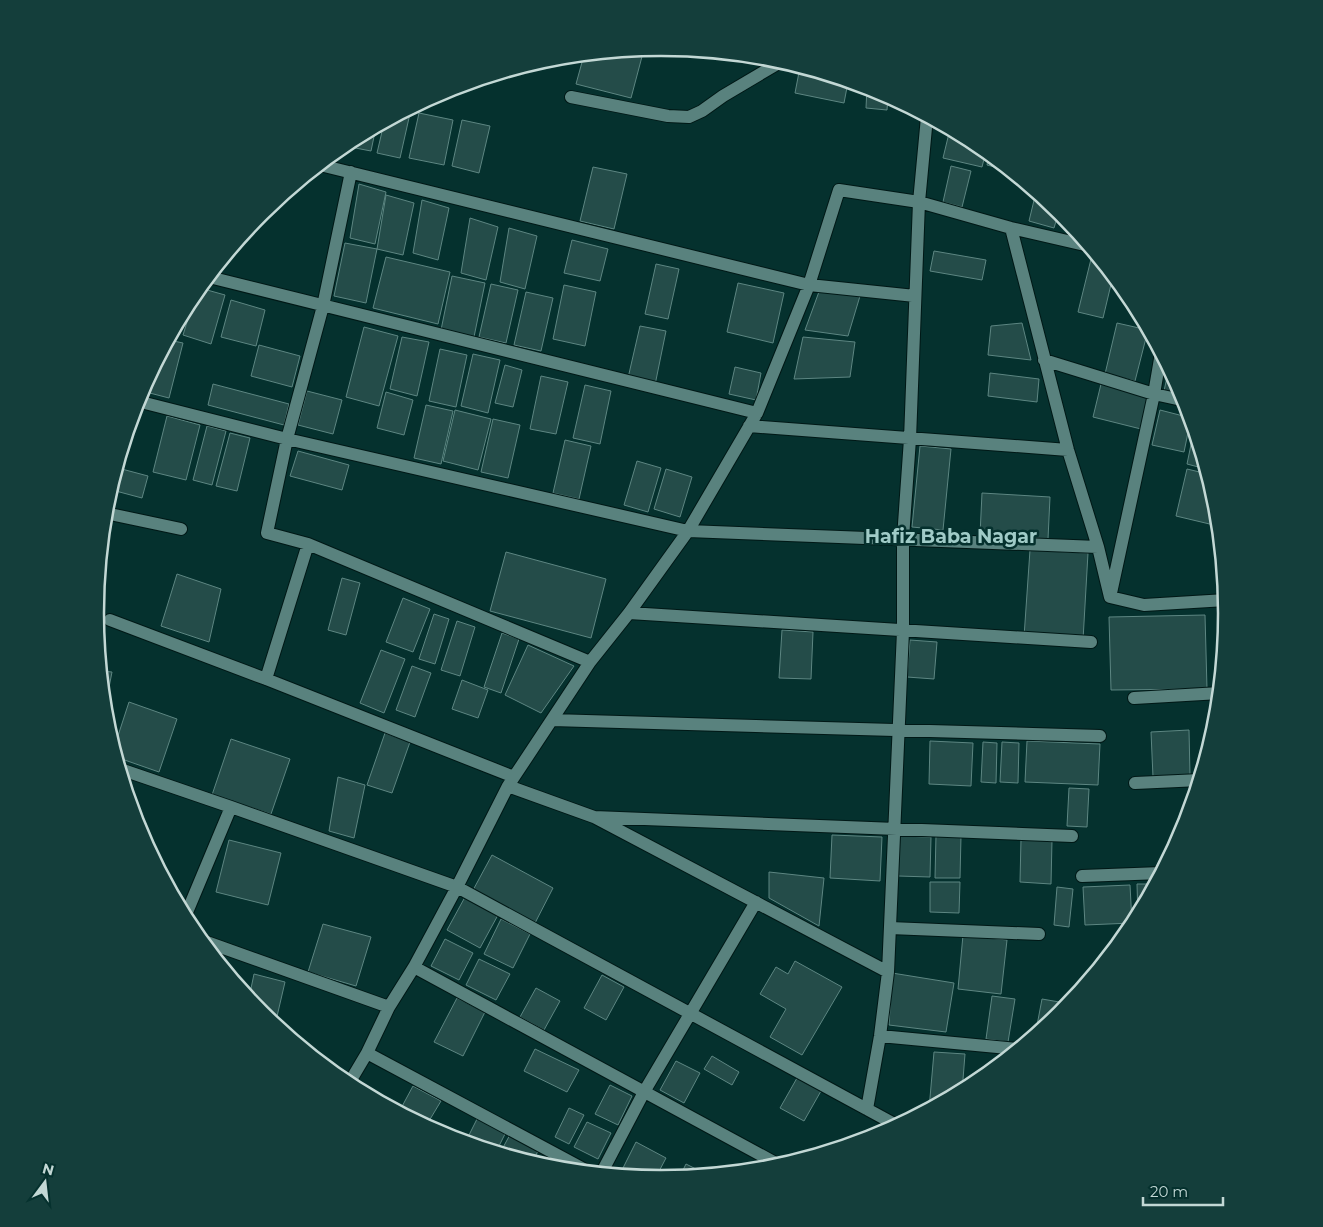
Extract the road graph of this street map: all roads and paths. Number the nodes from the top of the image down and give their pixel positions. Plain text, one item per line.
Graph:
1 (771, 67) edge
2 (571, 97) dead end
3 (926, 124) edge
4 (328, 167) edge
5 (351, 172) junction
6 (919, 202) junction
7 (1011, 228) junction
8 (1078, 243) edge
9 (216, 279) edge
10 (809, 286) junction
11 (915, 296) junction
12 (323, 306) junction
13 (1044, 360) junction
14 (1159, 364) edge
15 (1154, 394) junction
16 (1175, 399) edge
17 (146, 403) edge
18 (757, 413) junction
19 (749, 426) junction
20 (910, 439) junction
21 (287, 440) junction
22 (1068, 450) junction
23 (113, 515) edge
24 (181, 529) dead end
25 (688, 531) junction
26 (903, 538) junction
27 (308, 544) junction
28 (1098, 547) junction
29 (1110, 597) junction
30 (1219, 600) edge
31 (629, 613) junction
32 (110, 620) dead end
33 (903, 631) junction
34 (1091, 642) dead end
35 (590, 662) junction
36 (266, 679) junction
37 (1213, 693) edge
38 (1134, 698) dead end
39 (552, 720) junction
40 (897, 730) junction
41 (1100, 736) dead end
42 (127, 771) edge
43 (1193, 780) edge
44 (511, 781) junction
45 (1135, 783) dead end
46 (231, 806) junction
47 (594, 817) junction
48 (894, 829) junction
49 (1072, 836) dead end
50 (1154, 873) edge
51 (1082, 876) dead end
52 (458, 887) junction
53 (756, 902) junction
54 (189, 908) edge
55 (890, 928) junction
56 (1039, 934) dead end
57 (213, 944) edge
58 (414, 968) junction
59 (888, 972) junction
60 (389, 1007) junction
61 (691, 1012) junction
62 (880, 1036) junction
63 (1010, 1048) edge
64 (367, 1053) junction
65 (353, 1077) edge
66 (644, 1092) junction
67 (867, 1109) junction
68 (890, 1121) edge
69 (770, 1160) edge
70 (575, 1164) edge
71 (604, 1168) edge

1 - 2 street
3 - 6 street
4 - 5 street
5 - 10 street
5 - 12 street
6 - 7 street
6 - 10 street
6 - 11 street
7 - 8 street
7 - 13 street
9 - 12 street
10 - 11 street
10 - 18 street
11 - 20 street
12 - 18 street
12 - 21 street
13 - 15 street
13 - 22 street
14 - 15 street
15 - 16 street
15 - 29 street
17 - 21 street
18 - 19 street
19 - 20 street
19 - 25 street
20 - 22 street
20 - 26 street
21 - 25 street
21 - 27 street
22 - 28 street
23 - 24 street
25 - 26 street
25 - 31 street
26 - 28 street
26 - 33 street
27 - 35 street
27 - 36 street
28 - 29 street
29 - 30 street
31 - 33 street
31 - 35 street
32 - 36 street
33 - 34 street
33 - 40 street
35 - 39 street
36 - 44 street
37 - 38 street
39 - 40 street
39 - 44 street
40 - 41 street
40 - 48 street
42 - 46 street
43 - 45 street
44 - 47 street
44 - 52 street
46 - 52 street
46 - 54 street
47 - 48 street
47 - 53 street
48 - 49 street
48 - 55 street
50 - 51 street
52 - 58 street
52 - 61 street
53 - 59 street
53 - 61 street
55 - 56 street
55 - 59 street
57 - 60 street
58 - 60 street
58 - 66 street
59 - 62 street
60 - 64 street
61 - 66 street
61 - 67 street
62 - 63 street
62 - 67 street
64 - 65 street
64 - 70 street
66 - 69 street
66 - 71 street
67 - 68 street

